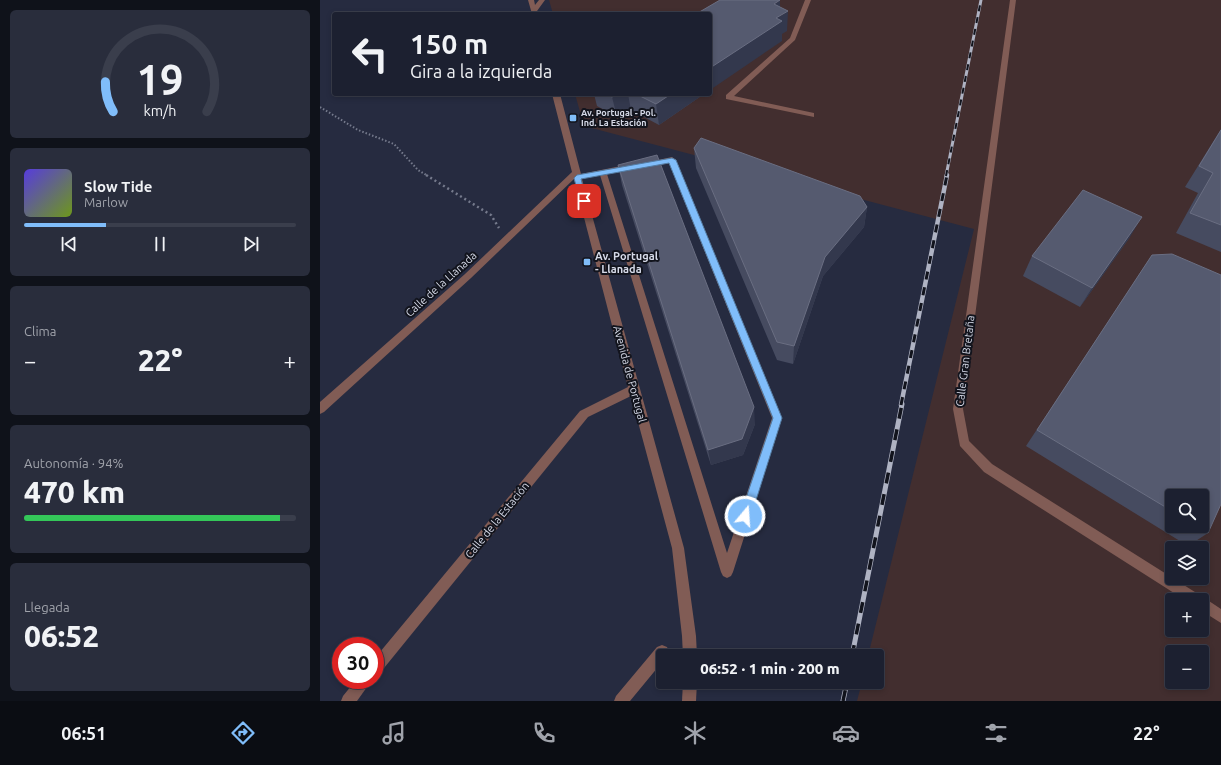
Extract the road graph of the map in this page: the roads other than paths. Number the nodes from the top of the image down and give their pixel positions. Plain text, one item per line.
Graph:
1 (531, 0) edge
2 (542, 0) edge
3 (808, 0) edge
4 (1013, 0) edge
5 (534, 12) edge
6 (535, 12) edge
7 (557, 96) edge
8 (811, 115) dead end
9 (603, 173) junction
10 (577, 175) junction
11 (634, 389) junction
12 (320, 409) edge
13 (1186, 593) edge
14 (1209, 608) edge
15 (1221, 617) edge
16 (690, 649) edge
17 (384, 657) edge
18 (656, 659) edge
19 (358, 689) edge
20 (690, 689) edge
21 (348, 701) edge
22 (621, 701) edge
23 (689, 701) edge

1 - 5 street
2 - 6 street
3 - 8 street
4 - 13 street, Calle Gran Bretaña
7 - 10 street, Avenida de Portugal
9 - 9 street
9 - 10 street
10 - 11 street, Avenida de Portugal
10 - 12 street, Calle de la Llanada
11 - 16 street, Avenida de Portugal
11 - 17 street, Calle de la Estación
14 - 15 street
18 - 22 street
19 - 21 street
20 - 23 street

